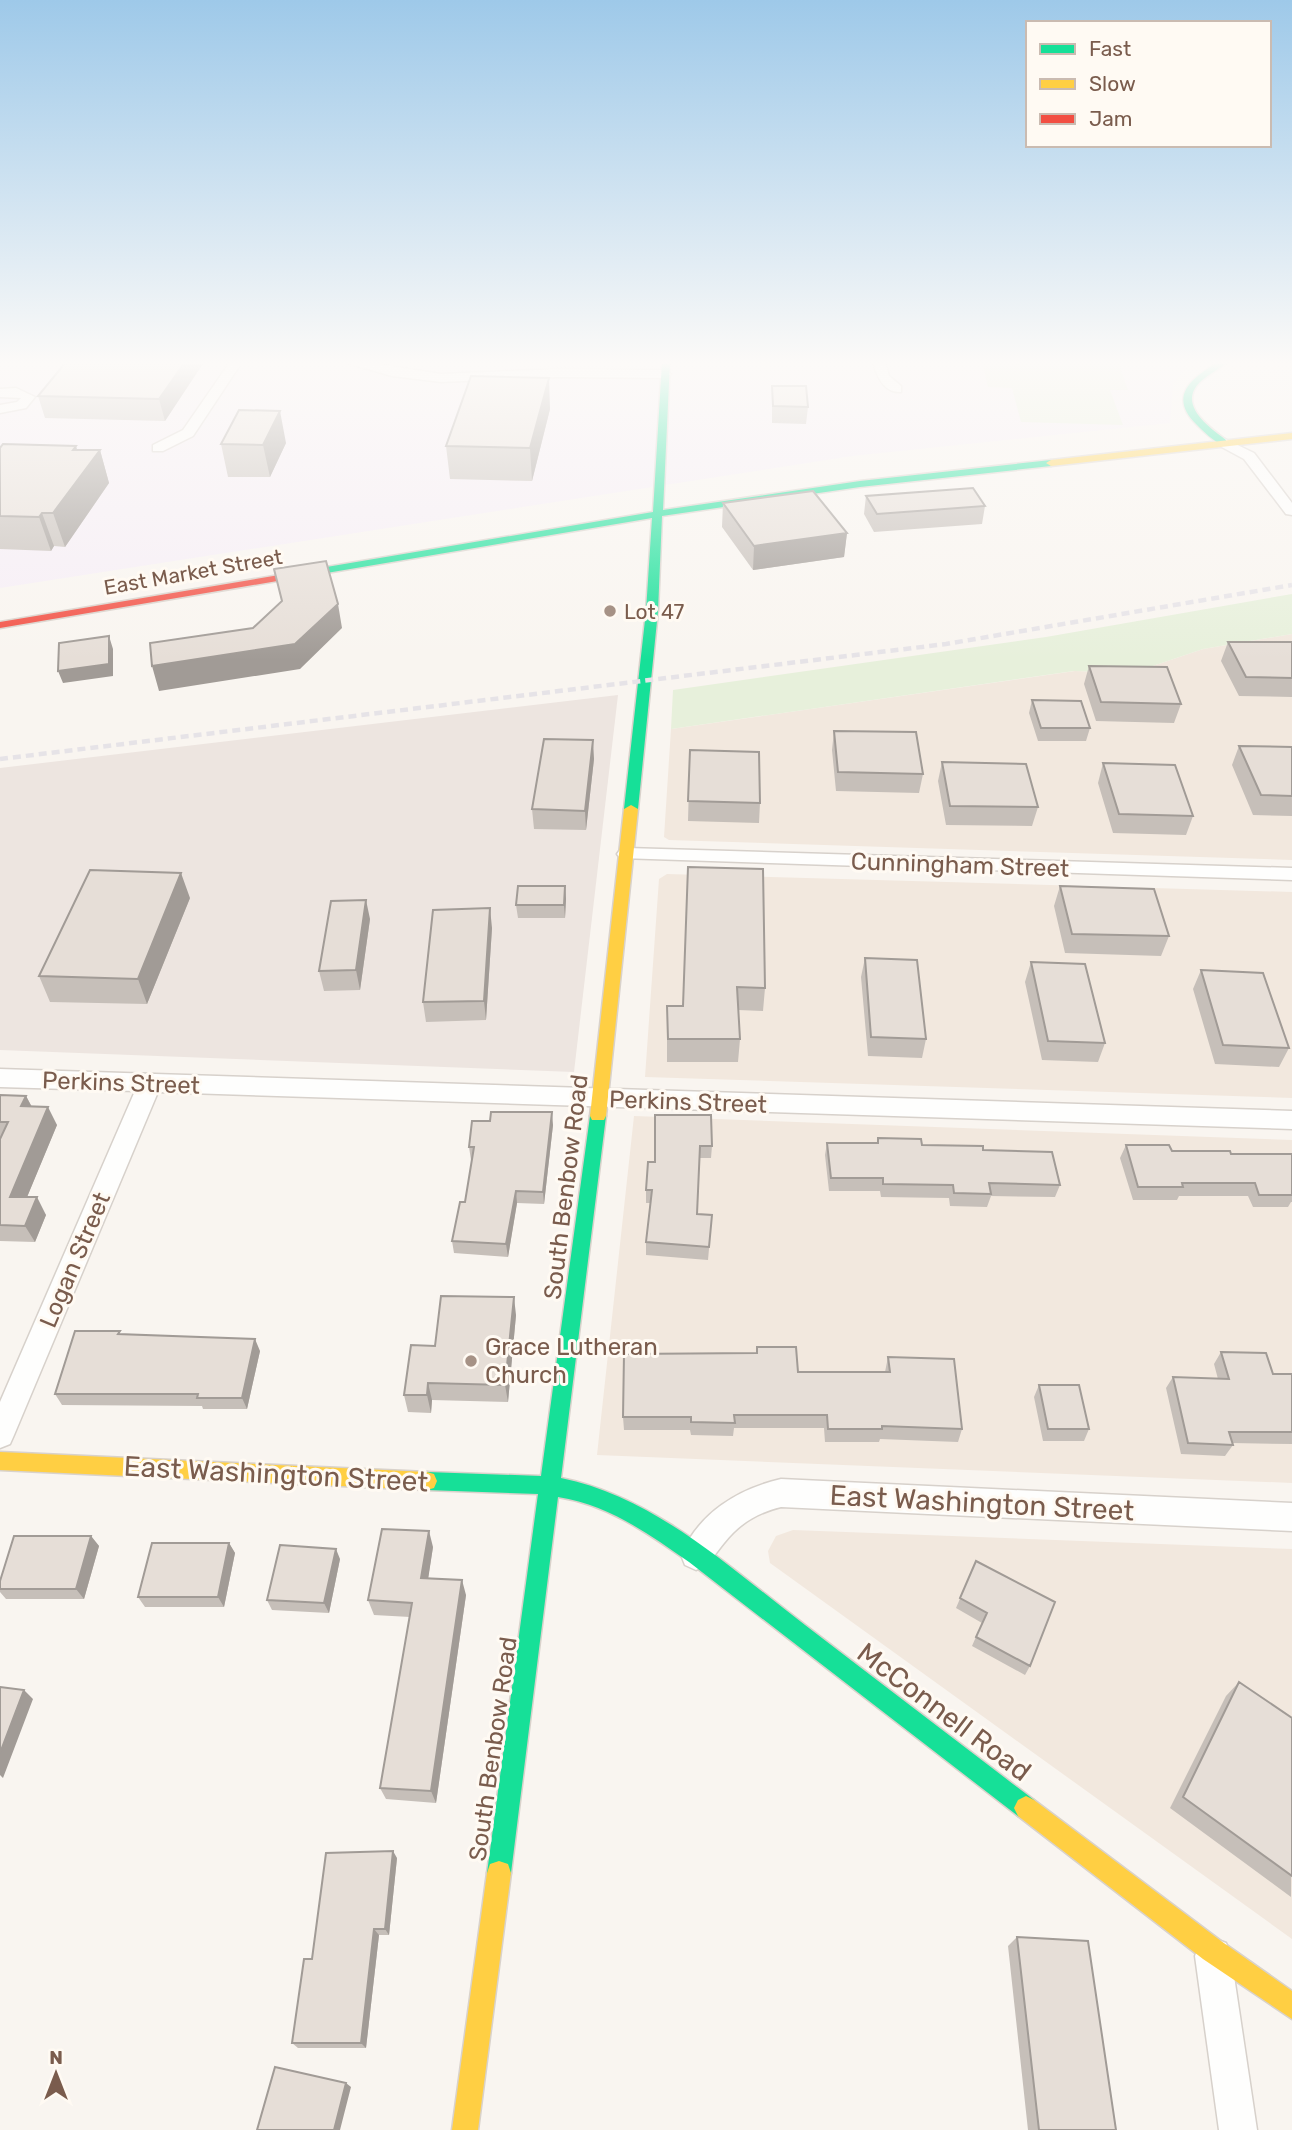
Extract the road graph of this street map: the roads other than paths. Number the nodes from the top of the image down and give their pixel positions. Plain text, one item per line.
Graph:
1 (661, 461) edge
2 (1078, 461) edge
3 (1253, 461) edge
4 (818, 474) dead end
5 (659, 506) junction
6 (1291, 511) edge
7 (278, 562) junction
8 (141, 603) junction
9 (0, 609) edge
10 (0, 625) edge
11 (627, 854) junction
12 (1292, 874) edge
13 (0, 1078) edge
14 (150, 1084) junction
15 (600, 1099) junction
16 (1292, 1120) edge
17 (0, 1435) edge
18 (0, 1461) edge
19 (551, 1487) junction
20 (1292, 1517) edge
21 (696, 1555) junction
22 (1212, 1950) junction
23 (1292, 2006) edge
24 (465, 2130) edge
25 (1238, 2130) edge

1 - 5 main road, South Benbow Road
2 - 5 main road, East Market Street
3 - 6 street
4 - 5 main road, East Market Street
5 - 7 main road, East Market Street
5 - 8 main road, East Market Street
5 - 11 main road, South Benbow Road
7 - 8 main road
7 - 9 main road, East Market Street
8 - 10 main road, East Market Street
11 - 12 street, Cunningham Street
11 - 15 main road, South Benbow Road
13 - 14 street, Perkins Street
14 - 15 street, Perkins Street
14 - 17 street, Logan Street
15 - 16 street, Perkins Street
15 - 19 main road, South Benbow Road
18 - 19 main road, East Washington Street
19 - 21 main road, McConnell Road
19 - 24 main road, South Benbow Road
20 - 21 street, East Washington Street
21 - 22 main road, McConnell Road
22 - 23 main road, McConnell Road
22 - 25 street

